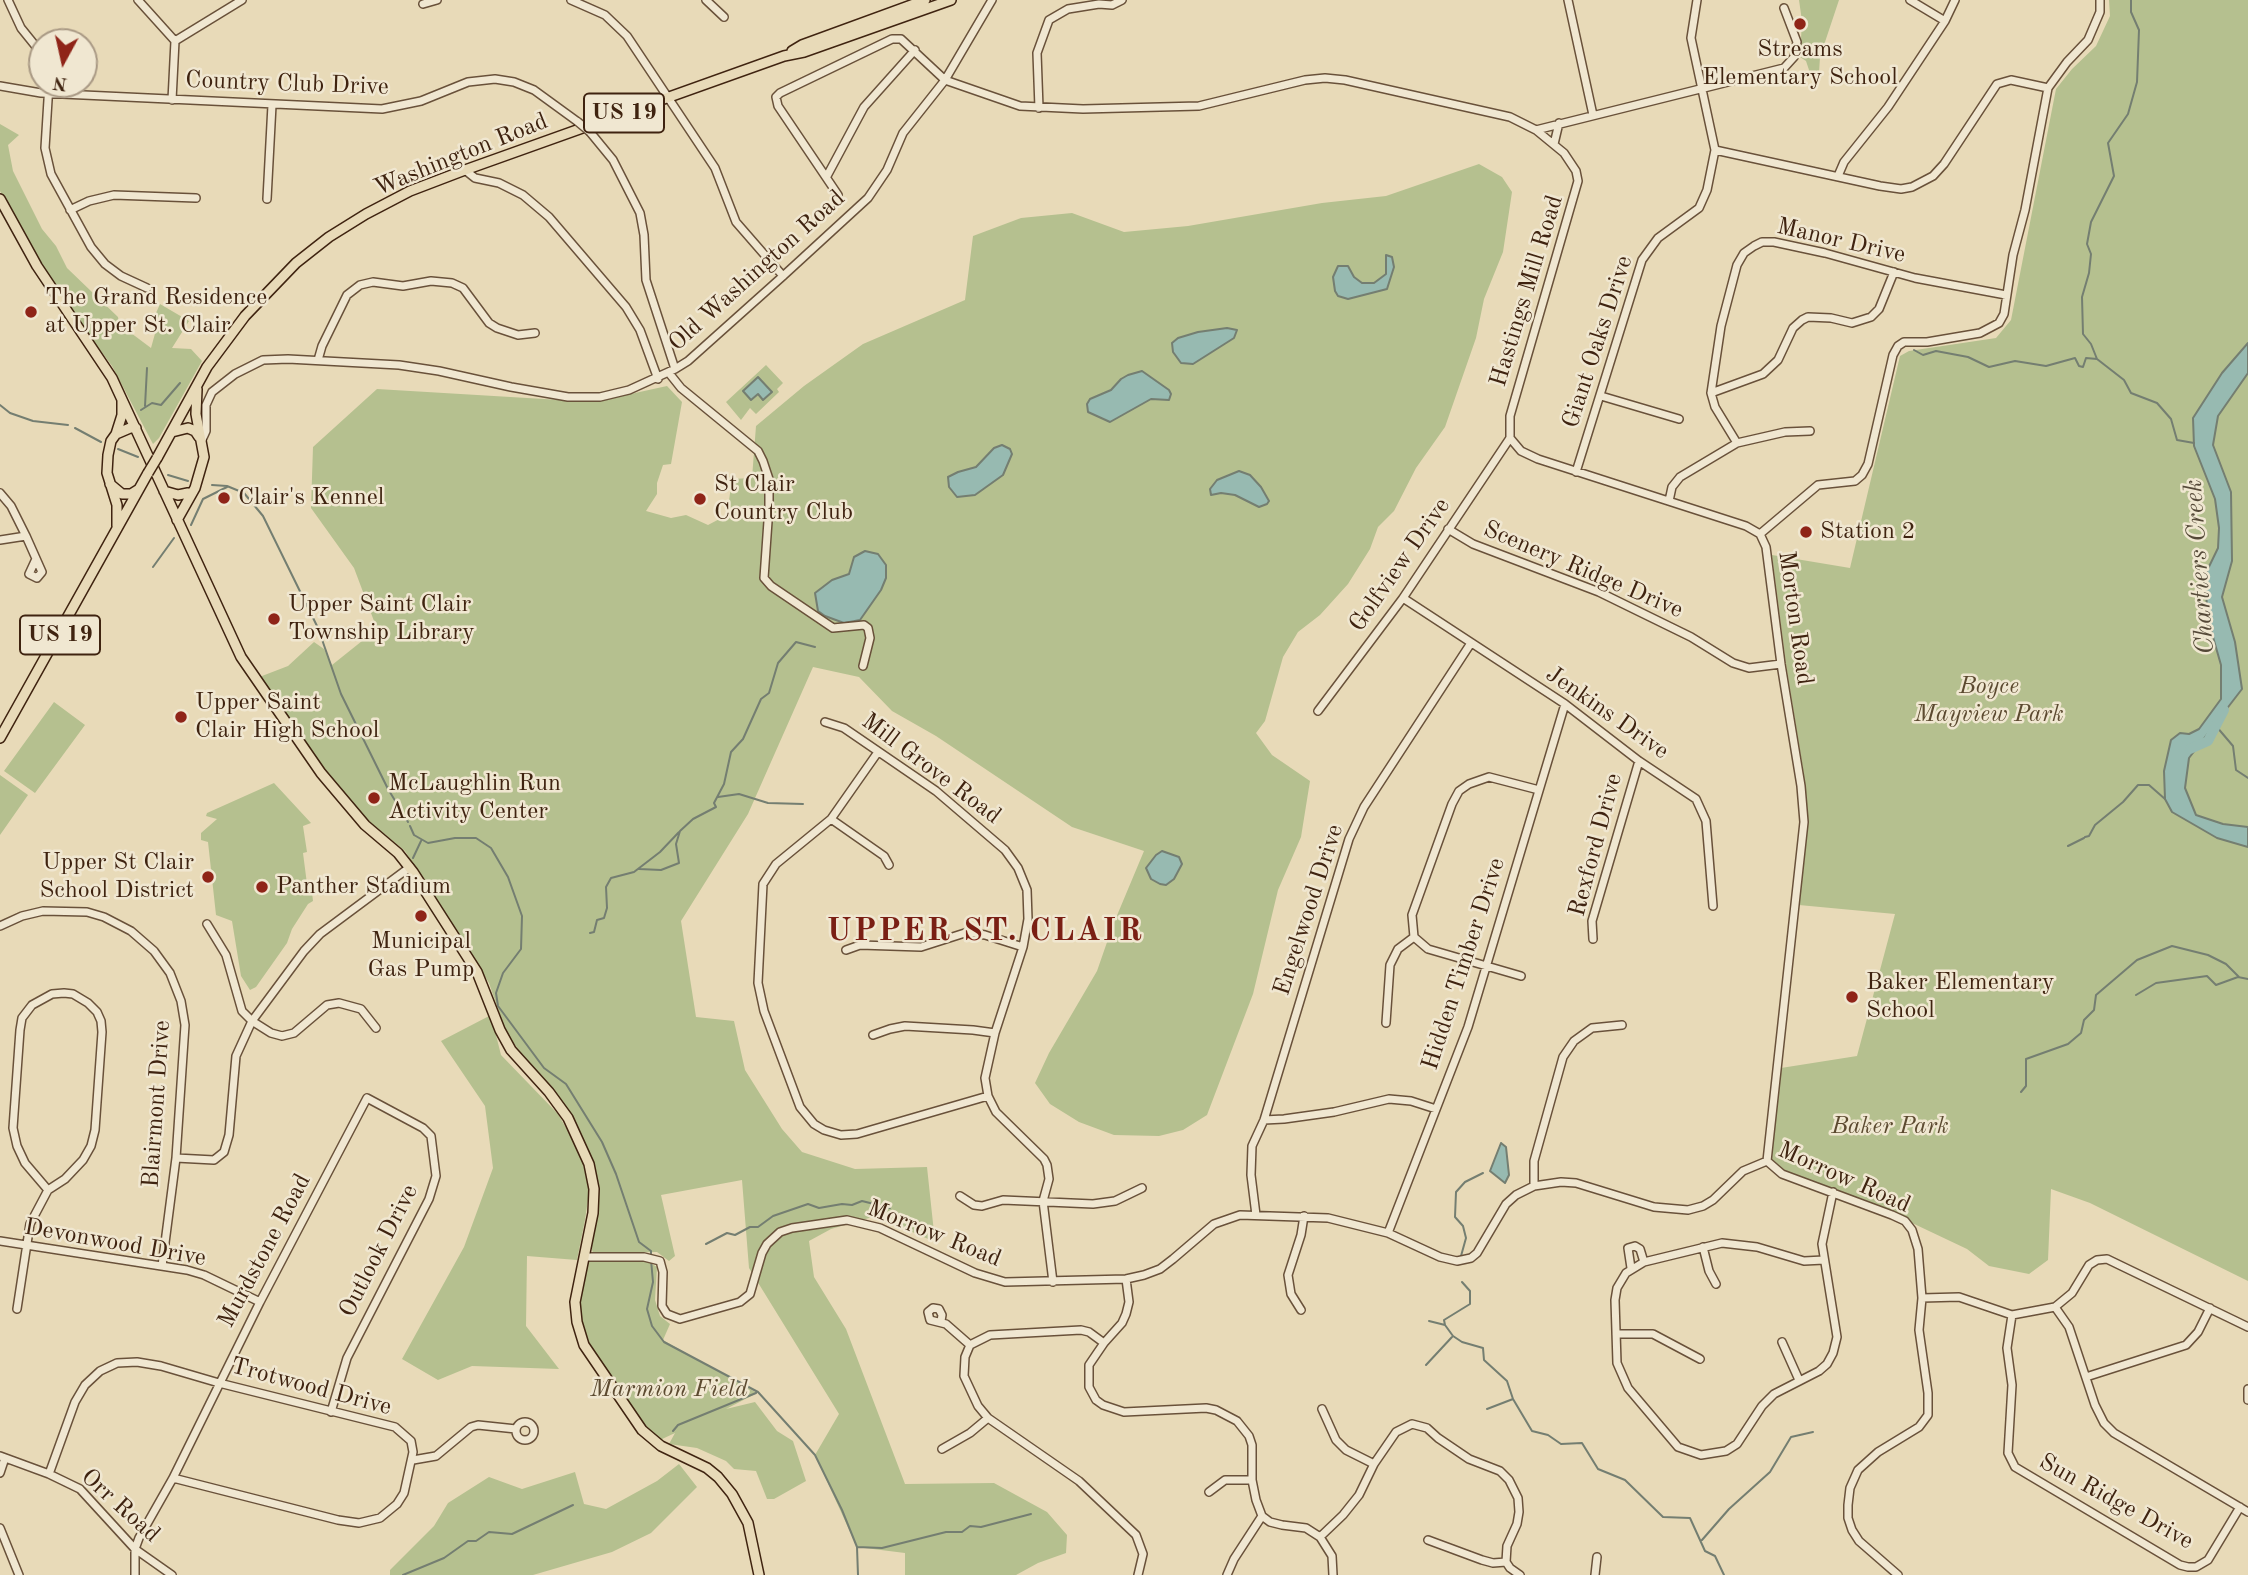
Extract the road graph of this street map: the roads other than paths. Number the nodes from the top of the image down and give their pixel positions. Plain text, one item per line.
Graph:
1 (8, 0) edge
2 (138, 0) edge
3 (242, 0) edge
4 (437, 0) edge
5 (571, 0) edge
6 (706, 0) edge
7 (925, 0) edge
8 (951, 0) edge
9 (992, 0) edge
10 (1122, 0) edge
11 (1568, 0) edge
12 (1697, 0) edge
13 (1910, 0) edge
14 (1955, 0) edge
15 (2100, 0) edge
16 (423, 4) dead end
17 (1784, 9) dead end
18 (724, 17) dead end
19 (1945, 22) junction
20 (28, 37) edge
21 (175, 41) junction
22 (915, 50) junction
23 (784, 56) junction
24 (945, 80) junction
25 (0, 86) edge
26 (2048, 88) junction
27 (1702, 90) junction
28 (28, 91) edge
29 (98, 96) edge
30 (668, 97) junction
31 (49, 98) edge
32 (172, 100) junction
33 (272, 105) junction
34 (1039, 108) junction
35 (1593, 115) junction
36 (1559, 124) junction
37 (1536, 130) junction
38 (1554, 144) junction
39 (1715, 150) junction
40 (465, 170) junction
41 (827, 176) junction
42 (1838, 176) junction
43 (838, 195) dead end
44 (196, 198) dead end
45 (0, 199) edge
46 (267, 199) dead end
47 (71, 209) junction
48 (1894, 272) junction
49 (783, 276) junction
50 (148, 288) dead end
51 (2006, 295) junction
52 (535, 332) dead end
53 (318, 360) junction
54 (672, 371) junction
55 (658, 379) junction
56 (197, 385) junction
57 (1711, 393) junction
58 (1601, 396) junction
59 (122, 398) junction
60 (1679, 419) dead end
61 (136, 428) junction
62 (1810, 431) dead end
63 (171, 433) junction
64 (116, 434) junction
65 (1510, 438) junction
66 (201, 442) junction
67 (1737, 443) junction
68 (110, 447) junction
69 (1576, 472) junction
70 (196, 482) junction
71 (110, 484) junction
72 (141, 488) junction
73 (164, 491) junction
74 (0, 493) edge
75 (188, 493) junction
76 (1669, 501) junction
77 (177, 520) junction
78 (1448, 529) junction
79 (117, 530) junction
80 (1760, 534) junction
81 (26, 536) junction
82 (0, 540) edge
83 (35, 561) dead end
84 (1403, 598) junction
85 (1471, 643) junction
86 (1781, 664) junction
87 (863, 666) dead end
88 (1565, 704) junction
89 (1318, 711) dead end
90 (825, 722) dead end
91 (0, 738) edge
92 (878, 752) junction
93 (1639, 761) junction
94 (1539, 790) junction
95 (831, 819) junction
96 (889, 864) dead end
97 (410, 867) junction
98 (1713, 906) dead end
99 (207, 923) dead end
100 (0, 926) edge
101 (1414, 937) junction
102 (1593, 939) dead end
103 (1023, 947) junction
104 (846, 950) dead end
105 (1487, 967) junction
106 (1521, 976) dead end
107 (252, 1021) junction
108 (1386, 1023) dead end
109 (1622, 1025) dead end
110 (376, 1028) dead end
111 (995, 1033) junction
112 (873, 1035) dead end
113 (988, 1096) junction
114 (367, 1098) joint
115 (1436, 1109) junction
116 (1264, 1120) junction
117 (176, 1158) junction
118 (1767, 1161) junction
119 (1534, 1186) junction
120 (1142, 1188) dead end
121 (48, 1190) junction
122 (1833, 1192) junction
123 (960, 1196) dead end
124 (1043, 1201) junction
125 (1256, 1214) junction
126 (1304, 1216) junction
127 (1388, 1233) junction
128 (0, 1241) edge
129 (25, 1246) junction
130 (1703, 1247) junction
131 (583, 1257) junction
132 (1824, 1260) junction
133 (1644, 1262) junction
134 (162, 1266) junction
135 (1631, 1268) junction
136 (1126, 1279) junction
137 (1053, 1282) junction
138 (1716, 1284) dead end
139 (1922, 1298) junction
140 (260, 1302) junction
141 (2055, 1307) junction
142 (2210, 1308) junction
143 (17, 1309) dead end
144 (1301, 1310) dead end
145 (2011, 1315) junction
146 (941, 1321) dead end
147 (2248, 1327) edge
148 (1616, 1334) junction
149 (1782, 1342) dead end
150 (1104, 1343) junction
151 (970, 1345) junction
152 (1700, 1359) dead end
153 (2086, 1377) junction
154 (1799, 1380) junction
155 (219, 1383) junction
156 (2248, 1389) edge
157 (2248, 1400) edge
158 (1322, 1409) dead end
159 (331, 1412) junction
160 (988, 1418) junction
161 (516, 1429) dead end
162 (942, 1449) dead end
163 (2, 1457) edge
164 (413, 1460) junction
165 (1374, 1464) junction
166 (0, 1473) edge
167 (49, 1474) junction
168 (173, 1478) junction
169 (1252, 1480) junction
170 (1209, 1492) dead end
171 (2239, 1507) junction
172 (2248, 1512) edge
173 (1262, 1516) junction
174 (0, 1528) edge
175 (1320, 1536) junction
176 (1428, 1539) dead end
177 (135, 1549) junction
178 (1597, 1557) dead end
179 (1506, 1562) junction
180 (19, 1575) edge
181 (135, 1575) edge
182 (172, 1575) edge
183 (759, 1575) edge
184 (1138, 1575) edge
185 (1227, 1575) edge
186 (1334, 1575) edge
187 (1520, 1575) edge
188 (1595, 1575) edge
189 (1898, 1575) edge

1 - 20 street
2 - 21 street
3 - 21 street
4 - 16 street
5 - 30 street
6 - 18 street
7 - 23 main road, Washington Road / US 19
8 - 23 main road, Washington Road / US 19
9 - 24 street, Old Washington Road
10 - 34 street
11 - 35 street
12 - 27 street, Giant Oaks Drive
13 - 19 street
14 - 19 street
15 - 26 street, Morton Road
17 - 27 street
19 - 42 street
21 - 32 street
22 - 24 street
22 - 41 street
22 - 41 street
23 - 30 main road, Washington Road / US 19
24 - 34 street, Hastings Mill Road
24 - 49 street, Old Washington Road
25 - 28 street, Country Club Drive
26 - 42 street
26 - 51 street, Morton Road
27 - 35 street
27 - 39 street, Giant Oaks Drive
29 - 32 street, Country Club Drive
30 - 40 main road, Washington Road / US 19
30 - 49 street
31 - 47 street
32 - 33 street, Country Club Drive
33 - 46 street
33 - 54 street, Country Club Drive, bridge
34 - 37 street, Hastings Mill Road
35 - 36 street
36 - 37 street
36 - 38 street
37 - 38 street, Hastings Mill Road
38 - 65 street, Hastings Mill Road
39 - 42 street
39 - 58 street, Giant Oaks Drive
40 - 55 street
40 - 56 main road, Washington Road / US 19
41 - 43 street
44 - 47 street
45 - 59 main road
47 - 50 street
48 - 51 street, Manor Drive
48 - 57 street
48 - 57 street, Manor Drive
49 - 54 street, Old Washington Road
51 - 80 street, Morton Road
52 - 53 street
53 - 55 street, Old Washington Road
53 - 66 street, Old Washington Road
54 - 55 street, Old Washington Road
54 - 87 street
56 - 63 main road, Washington Road / US 19
56 - 66 main road
57 - 67 street
58 - 60 street
58 - 69 street, Giant Oaks Drive
59 - 61 main road
59 - 64 main road
61 - 64 main road
61 - 68 main road
61 - 73 main road
62 - 67 street
63 - 66 main road
63 - 72 main road, Washington Road / US 19, bridge
64 - 68 main road
65 - 69 street
65 - 78 street, Golfview Drive
66 - 70 main road
67 - 76 street
68 - 71 main road
69 - 76 street
70 - 75 main road
70 - 77 main road
71 - 72 main road
71 - 79 main road
72 - 79 main road, Washington Road / US 19
73 - 75 main road
73 - 77 main road
74 - 81 street
75 - 77 main road
76 - 80 street
77 - 97 main road
78 - 84 street, Golfview Drive
78 - 86 street, Scenery Ridge Drive
79 - 91 main road, Washington Road / US 19
80 - 86 street, Morton Road
81 - 82 street
81 - 83 street
84 - 85 street, Jenkins Drive
84 - 89 street, Golfview Drive
85 - 88 street, Jenkins Drive
85 - 116 street, Engelwood Drive
86 - 118 street, Morton Road
88 - 93 street, Jenkins Drive
88 - 94 street, Hidden Timber Drive
90 - 92 street, Mill Grove Road
92 - 95 street
92 - 103 street, Mill Grove Road
93 - 98 street, Jenkins Drive
93 - 102 street, Rexford Drive
94 - 101 street
94 - 105 street, Hidden Timber Drive
95 - 96 street
95 - 113 street
97 - 107 street
97 - 131 main road
99 - 107 street
100 - 117 street, Blairmont Drive
101 - 105 street
101 - 108 street
103 - 104 street
103 - 111 street, Mill Grove Road
105 - 106 street
105 - 115 street, Hidden Timber Drive
107 - 110 street
107 - 117 street
109 - 119 street
111 - 112 street
111 - 113 street, Mill Grove Road
113 - 124 street
114 - 140 street, Murdstone Road
114 - 159 street, Outlook Drive
115 - 116 street
115 - 127 street, Hidden Timber Drive
116 - 125 street, Engelwood Drive
117 - 134 street, Blairmont Drive
118 - 119 street, Morrow Road
118 - 122 street, Morrow Road
119 - 127 street, Morrow Road
120 - 124 street
121 - 121 street
121 - 129 street
122 - 132 street
122 - 139 street, Morrow Road
123 - 124 street
124 - 137 street
125 - 126 street, Morrow Road
125 - 136 street, Morrow Road
126 - 127 street, Morrow Road
126 - 144 street
128 - 129 street, Devonwood Drive
129 - 134 street, Devonwood Drive
129 - 143 street
130 - 132 street
130 - 133 street
130 - 138 street
131 - 137 street, Morrow Road
131 - 183 main road
132 - 154 street
133 - 135 street
133 - 135 street
134 - 140 street, Devonwood Drive
135 - 148 street
136 - 137 street, Morrow Road
136 - 150 street
139 - 145 street
139 - 189 street, Morrow Road
140 - 155 street, Murdstone Road
141 - 142 street
141 - 145 street
141 - 153 street
142 - 147 street
142 - 153 street
145 - 171 street, Sun Ridge Drive
146 - 151 street
148 - 152 street
148 - 154 street
149 - 154 street
150 - 151 street
150 - 169 street
151 - 160 street
153 - 171 street
155 - 159 street, Trotwood Drive
155 - 167 street, Trotwood Drive
155 - 168 street, Murdstone Road
156 - 157 street
158 - 165 street
159 - 164 street, Trotwood Drive
160 - 162 street
160 - 184 street
161 - 164 street
163 - 166 street
163 - 167 street, Orr Road
164 - 168 street
165 - 175 street
165 - 179 street
167 - 177 street, Orr Road
168 - 177 street, Murdstone Road
169 - 170 street
169 - 173 street
171 - 172 street
173 - 175 street
173 - 185 street
174 - 180 street
175 - 186 street
176 - 179 street
177 - 181 street, Murdstone Road
177 - 182 street, Orr Road
178 - 188 street
179 - 187 street

